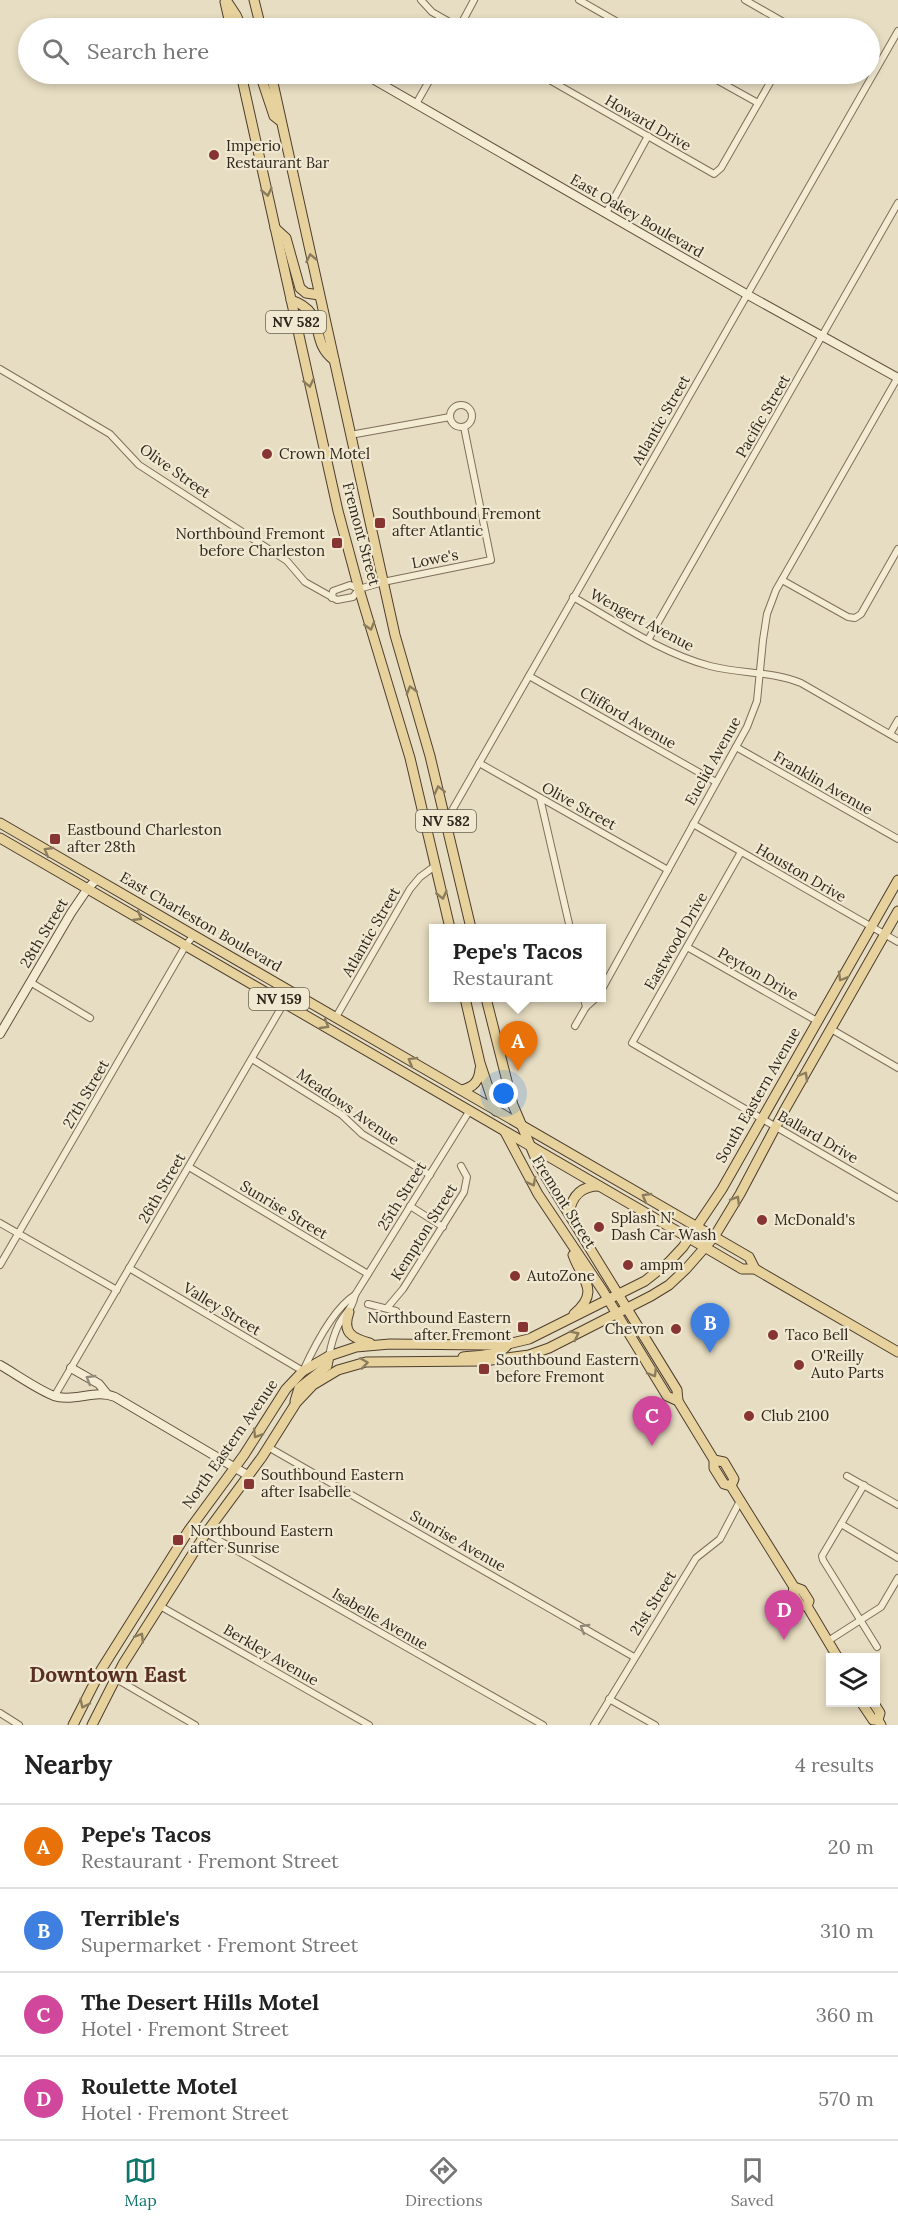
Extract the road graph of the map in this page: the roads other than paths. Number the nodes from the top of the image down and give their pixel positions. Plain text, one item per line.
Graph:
1 (225, 0) edge
2 (254, 0) edge
3 (421, 0) edge
4 (474, 0) edge
5 (579, 0) edge
6 (745, 0) edge
7 (229, 18) edge
8 (237, 18) edge
9 (258, 18) edge
10 (442, 18) edge
11 (465, 18) edge
12 (610, 18) edge
13 (776, 18) edge
14 (898, 31) edge
15 (880, 60) edge
16 (243, 84) edge
17 (263, 84) edge
18 (273, 84) edge
19 (381, 84) edge
20 (427, 84) edge
21 (556, 84) edge
22 (724, 84) edge
23 (770, 84) edge
24 (866, 84) edge
25 (758, 103) junction
26 (416, 104) junction
27 (281, 122) junction
28 (648, 136) junction
29 (898, 203) edge
30 (606, 213) junction
31 (275, 228) junction
32 (320, 295) junction
33 (748, 295) junction
34 (291, 300) junction
35 (823, 335) junction
36 (334, 360) junction
37 (0, 369) edge
38 (898, 377) edge
39 (450, 417) junction
40 (464, 427) junction
41 (350, 435) junction
42 (898, 549) edge
43 (782, 580) junction
44 (383, 582) junction
45 (359, 589) junction
46 (573, 597) junction
47 (332, 598) junction
48 (648, 640) junction
49 (761, 673) junction
50 (529, 676) junction
51 (898, 720) edge
52 (890, 734) junction
53 (898, 739) edge
54 (736, 747) junction
55 (479, 763) junction
56 (716, 782) junction
57 (540, 798) junction
58 (446, 821) junction
59 (0, 823) edge
60 (693, 824) junction
61 (0, 838) edge
62 (898, 839) edge
63 (741, 852) junction
64 (435, 866) junction
65 (668, 870) junction
66 (97, 879) junction
67 (898, 880) edge
68 (88, 888) junction
69 (898, 911) edge
70 (449, 924) edge
71 (470, 924) edge
72 (569, 924) edge
73 (871, 927) junction
74 (885, 934) junction
75 (194, 935) junction
76 (898, 942) edge
77 (186, 945) junction
78 (687, 947) junction
79 (30, 982) junction
80 (606, 982) edge
81 (291, 991) junction
82 (285, 1002) junction
83 (466, 1002) edge
84 (487, 1002) edge
85 (585, 1002) edge
86 (592, 1002) edge
87 (586, 1007) junction
88 (336, 1017) junction
89 (90, 1018) dead end
90 (817, 1021) junction
91 (575, 1026) dead end
92 (831, 1029) junction
93 (0, 1034) edge
94 (633, 1043) joint
95 (252, 1059) junction
96 (480, 1063) junction
97 (898, 1068) edge
98 (462, 1090) junction
99 (495, 1109) junction
100 (470, 1110) junction
101 (762, 1119) junction
102 (520, 1124) junction
103 (776, 1127) junction
104 (504, 1130) junction
105 (530, 1146) junction
106 (461, 1166) dead end
107 (189, 1167) junction
108 (430, 1175) junction
109 (601, 1186) junction
110 (898, 1198) edge
111 (410, 1206) junction
112 (569, 1213) junction
113 (0, 1222) edge
114 (697, 1226) junction
115 (444, 1227) junction
116 (19, 1234) junction
117 (714, 1236) junction
118 (689, 1237) junction
119 (572, 1247) junction
120 (706, 1247) junction
121 (0, 1265) edge
122 (129, 1268) junction
123 (755, 1269) junction
124 (368, 1274) junction
125 (117, 1290) junction
126 (355, 1295) junction
127 (614, 1297) junction
128 (368, 1304) dead end
129 (387, 1308) junction
130 (396, 1311) dead end
131 (622, 1311) junction
132 (349, 1312) junction
133 (564, 1323) junction
134 (508, 1344) junction
135 (378, 1345) junction
136 (898, 1352) edge
137 (329, 1356) junction
138 (429, 1361) junction
139 (0, 1365) edge
140 (71, 1368) junction
141 (303, 1371) junction
142 (107, 1394) junction
143 (54, 1397) junction
144 (292, 1409) junction
145 (268, 1448) junction
146 (235, 1467) junction
147 (249, 1476) junction
148 (847, 1476) dead end
149 (864, 1485) junction
150 (740, 1501) junction
151 (898, 1505) edge
152 (841, 1524) junction
153 (206, 1533) junction
154 (898, 1558) edge
155 (898, 1578) edge
156 (160, 1606) junction
157 (860, 1621) junction
158 (828, 1641) junction
159 (877, 1647) dead end
160 (835, 1653) edge
161 (634, 1657) junction
162 (101, 1670) junction
163 (115, 1679) junction
164 (609, 1699) junction
165 (864, 1707) edge
166 (876, 1707) edge
167 (0, 1713) edge
168 (879, 1722) edge
169 (19, 1725) edge
170 (73, 1725) edge
171 (92, 1725) edge
172 (195, 1725) edge
173 (369, 1725) edge
174 (543, 1725) edge
175 (594, 1725) edge
176 (655, 1725) edge

1 - 7 main road
1 - 8 main road
2 - 9 main road
3 - 10 street
4 - 11 street
5 - 12 street
6 - 13 street
14 - 15 street, Atlantic Street
16 -> 31 main road, Fremont Street / NV 582
17 - 27 main road
18 - 27 main road, Fremont Street / NV 582
19 - 26 street, East Oakey Boulevard
20 - 26 street
21 - 28 street, Howard Drive
22 - 25 street
23 - 25 street
24 - 33 street, Atlantic Street
25 - 28 street, Howard Drive
26 - 30 street, East Oakey Boulevard
32 -> 27 main road, Fremont Street / NV 582
28 - 30 street
29 - 35 street, Pacific Street
30 - 33 street, East Oakey Boulevard
31 - 32 main road
31 - 34 main road, Fremont Street / NV 582
32 - 36 main road, Fremont Street / NV 582
33 - 35 street, East Oakey Boulevard
33 - 46 street, Atlantic Street
34 - 36 main road
34 -> 45 main road, Fremont Street / NV 582
35 - 38 street, East Oakey Boulevard
35 - 48 street, Pacific Street
36 - 41 main road, Fremont Street / NV 582
37 - 47 street, Olive Street
38 - 43 street, Euclid Avenue
39 - 40 street
39 - 40 street
39 - 41 street
40 - 44 street, Lowe's
41 - 44 main road, Fremont Street / NV 582
42 - 43 street
43 - 49 street, Euclid Avenue
44 - 45 street
58 -> 44 main road, Fremont Street / NV 582
45 - 47 street
45 - 47 street
45 -> 64 main road, Fremont Street / NV 582
46 - 48 street, Wengert Avenue
46 - 50 street, Atlantic Street
48 - 49 street, Wengert Avenue
49 - 52 street, Wengert Avenue
49 - 54 street, Euclid Avenue
50 - 55 street, Atlantic Street
50 - 56 street, Clifford Avenue
51 - 52 street
52 - 53 street, Wengert Avenue
54 - 56 street, Euclid Avenue
54 - 62 street, Franklin Avenue
55 - 57 street, Olive Street
55 - 58 street, Atlantic Street
56 - 60 street, Euclid Avenue
57 - 65 street, Olive Street
57 - 72 street
58 - 71 main road, Fremont Street / NV 582
66 -> 59 main road, East Charleston Boulevard / NV 159
60 - 63 street, Houston Drive
60 - 65 street, Euclid Avenue
61 - 68 main road, East Charleston Boulevard / NV 159
63 - 73 street, Houston Drive
63 - 78 street, Eastwood Drive
64 -> 70 main road, Fremont Street / NV 582
64 - 88 street, Atlantic Street
65 - 80 street, Euclid Avenue
66 - 68 street, 28th Street
66 - 75 main road, East Charleston Boulevard / NV 159
67 - 73 main road, South Eastern Avenue
68 -> 77 main road, East Charleston Boulevard / NV 159
68 - 79 street, 28th Street
69 - 74 main road, South Eastern Avenue
73 - 74 street, Houston Drive
73 -> 90 main road, South Eastern Avenue
74 - 76 street, Houston Drive
74 - 92 main road, South Eastern Avenue
75 - 77 street, 27th Street
75 - 81 main road, East Charleston Boulevard / NV 159
77 - 82 main road, East Charleston Boulevard / NV 159
77 - 116 street, 27th Street
78 - 90 street, Peyton Drive
78 - 94 street, Eastwood Drive
79 - 89 street
79 - 93 street, 28th Street
81 - 82 street, 26th Street
81 - 88 main road, East Charleston Boulevard / NV 159
82 - 95 street, 26th Street
82 -> 100 main road, East Charleston Boulevard / NV 159
83 - 96 main road, Fremont Street
84 - 102 main road, Fremont Street
85 - 87 street
86 - 87 street
87 - 91 street
98 -> 88 main road, East Charleston Boulevard / NV 159
90 - 101 main road, South Eastern Avenue
92 - 97 street
103 -> 92 main road, South Eastern Avenue
94 - 101 street, Ballard Drive
95 - 107 street, 26th Street
95 - 108 street, Meadows Avenue
96 - 98 main road
96 - 99 main road, Fremont Street
98 - 99 main road, East Charleston Boulevard
99 - 102 main road, East Charleston Boulevard
99 - 104 main road, Fremont Street
100 - 104 main road, East Charleston Boulevard
100 - 108 street, 25th Street
101 - 103 street, Ballard Drive
101 - 114 main road, South Eastern Avenue
102 - 105 main road, Fremont Street
114 -> 102 main road, East Charleston Boulevard
103 - 110 street, Ballard Drive
117 -> 103 main road, South Eastern Avenue
104 - 105 main road, East Charleston Boulevard
104 -> 119 main road, Fremont Street
105 - 109 main road, East Charleston Boulevard
105 - 112 main road, Fremont Street
106 - 115 street, Kempton Street
107 - 122 street, 26th Street
107 - 124 street, Sunrise Street
108 - 111 street, 25th Street
109 - 112 main road
109 - 118 main road, East Charleston Boulevard
111 - 115 street
111 - 124 street, 25th Street
112 - 127 main road, Fremont Street
113 - 116 street
114 - 117 main road, East Charleston Boulevard
114 - 118 main road, South Eastern Avenue
115 - 129 street, Kempton Street
116 - 121 street, 27th Street
116 - 125 street
117 - 120 main road, South Eastern Avenue
117 - 123 main road, East Charleston Boulevard
118 - 120 main road, East Charleston Boulevard
118 - 127 main road, South Eastern Avenue
119 - 127 main road, Fremont Street
119 - 133 main road
120 - 123 main road, East Charleston Boulevard
120 - 131 main road, South Eastern Avenue
122 - 125 street, 26th Street
122 - 141 street, Valley Street
123 - 136 main road, East Charleston Boulevard
124 - 126 street, 25th Street
125 - 140 street, 26th Street
126 - 132 street, 25th Street
126 - 141 street, 25th Street
127 - 131 main road, Fremont Street
127 - 133 main road, North Eastern Avenue
128 - 129 street
129 - 130 street
138 -> 131 main road, North Eastern Avenue
131 - 150 main road, Fremont Street
132 - 135 main road
132 - 137 street, 25th Street
133 - 134 main road, North Eastern Avenue
134 - 135 main road, North Eastern Avenue
134 - 138 main road
135 - 137 main road, North Eastern Avenue
137 - 141 main road, North Eastern Avenue
137 - 144 main road
144 -> 138 main road, North Eastern Avenue
139 - 143 street
142 -> 140 street
140 - 143 street, 26th Street
141 -> 146 main road, North Eastern Avenue
142 - 143 street
142 - 146 street
144 - 145 main road, North Eastern Avenue
145 - 147 main road, North Eastern Avenue
161 -> 145 street, Sunrise Avenue
146 - 147 street
146 - 162 main road, North Eastern Avenue
147 - 153 main road, North Eastern Avenue
148 - 149 street
149 - 151 street
149 - 152 street
150 - 158 main road, Fremont Street
150 - 161 street, 21st Street
152 - 154 street
152 - 157 street
153 - 156 main road, North Eastern Avenue
153 - 174 street, Isabelle Avenue
155 - 157 street
163 -> 156 main road, North Eastern Avenue
156 - 173 street, Berkley Avenue
157 - 158 street
157 - 159 street
158 - 160 main road, Fremont Street
161 - 164 street, 21st Street
162 - 163 street
162 -> 170 main road, North Eastern Avenue
163 - 171 main road, North Eastern Avenue
163 - 172 street
164 - 175 street, 21st Street
164 - 176 street
165 - 168 main road
166 - 168 main road
167 - 169 street

